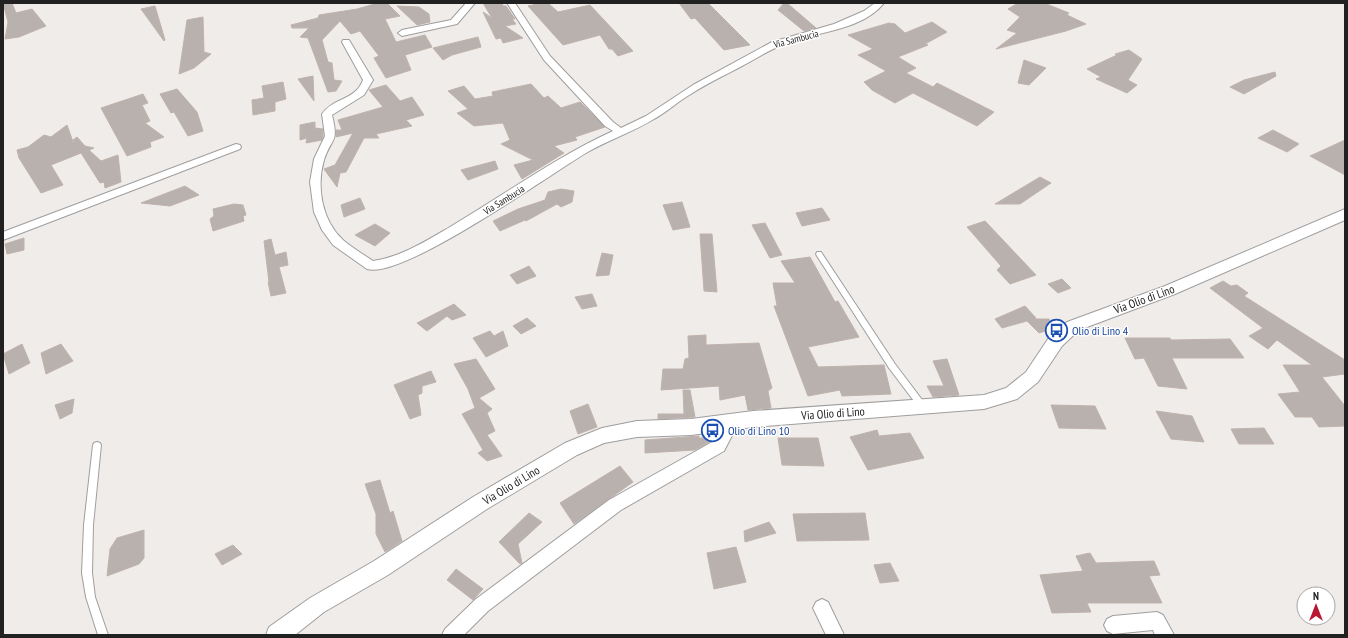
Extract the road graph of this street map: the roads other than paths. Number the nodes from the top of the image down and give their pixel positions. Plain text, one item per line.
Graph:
1 (471, 3) edge
2 (511, 3) edge
3 (880, 3) edge
4 (402, 33) dead end
5 (346, 42) dead end
6 (619, 131) junction
7 (236, 147) dead end
8 (1345, 214) edge
9 (3, 236) edge
10 (819, 254) dead end
11 (923, 407) junction
12 (732, 422) junction
13 (97, 445) dead end
14 (822, 608) dead end
15 (1113, 625) dead end
16 (103, 635) edge
17 (277, 635) edge
18 (451, 635) edge
19 (835, 635) edge
20 (1165, 635) edge

1 - 4 street
2 - 6 street
3 - 6 street, Via Sambucia
5 - 6 street, Via Sambucia
7 - 9 street
8 - 11 street, Via Olio di Lino
10 - 11 lane
11 - 12 street, Via Olio di Lino
12 - 17 street, Via Olio di Lino
12 - 18 street
13 - 16 lane
14 - 19 street
15 - 20 street

